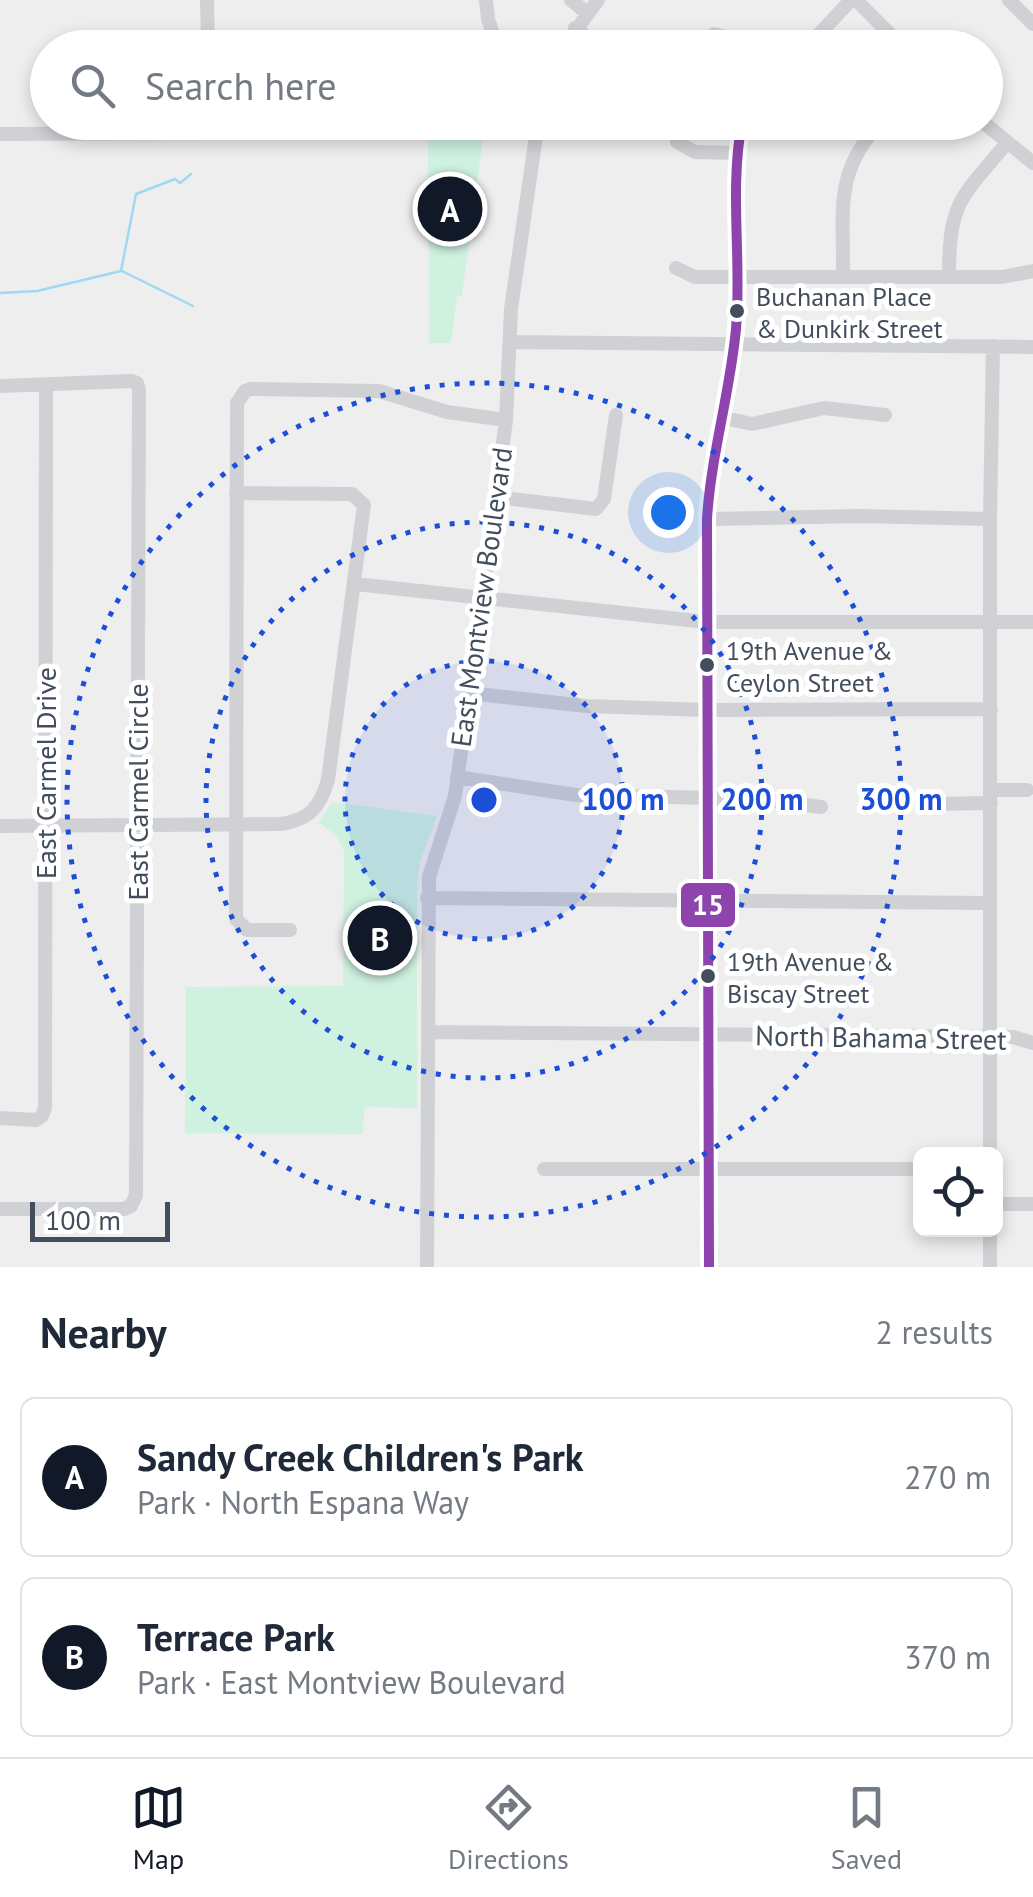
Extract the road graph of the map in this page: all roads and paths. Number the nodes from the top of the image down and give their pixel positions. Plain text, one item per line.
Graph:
1 (208, 0) edge
2 (486, 0) edge
3 (571, 0) edge
4 (598, 0) edge
5 (854, 0) edge
6 (1009, 0) edge
7 (587, 12) junction
8 (1033, 24) edge
9 (575, 28) joint
10 (208, 30) edge
11 (492, 30) edge
12 (578, 30) edge
13 (824, 30) edge
14 (885, 30) edge
15 (30, 133) edge
16 (0, 134) edge
17 (535, 140) edge
18 (740, 140) edge
19 (865, 140) edge
20 (1002, 140) edge
21 (678, 142) dead end
22 (1006, 144) junction
23 (738, 153) junction
24 (1033, 163) edge
25 (676, 268) dead end
26 (1033, 271) edge
27 (843, 276) junction
28 (949, 276) junction
29 (736, 277) junction
30 (510, 342) junction
31 (734, 343) junction
32 (994, 346) junction
33 (1033, 347) edge
34 (46, 385) junction
35 (0, 386) edge
36 (616, 414) dead end
37 (885, 414) dead end
38 (720, 417) junction
39 (506, 420) junction
40 (236, 493) junction
41 (494, 497) junction
42 (706, 519) junction
43 (990, 519) junction
44 (355, 584) junction
45 (480, 599) junction
46 (991, 621) junction
47 (706, 622) junction
48 (1033, 622) edge
49 (468, 693) junction
50 (991, 709) junction
51 (706, 710) junction
52 (457, 777) junction
53 (1027, 790) dead end
54 (990, 797) junction
55 (707, 798) junction
56 (927, 804) dead end
57 (821, 807) dead end
58 (235, 824) junction
59 (0, 826) edge
60 (44, 826) junction
61 (136, 826) junction
62 (427, 898) junction
63 (708, 898) junction
64 (990, 903) junction
65 (290, 930) dead end
66 (428, 1032) junction
67 (707, 1035) junction
68 (989, 1038) junction
69 (1033, 1044) edge
70 (0, 1118) edge
71 (990, 1147) edge
72 (544, 1169) dead end
73 (913, 1169) edge
74 (708, 1171) junction
75 (1003, 1204) edge
76 (1033, 1204) edge
77 (0, 1209) edge
78 (990, 1237) edge
79 (427, 1267) edge
80 (709, 1267) edge
81 (990, 1267) edge

1 - 10 street
2 - 11 street
3 - 7 street
4 - 7 street
5 - 13 street
5 - 14 street
6 - 8 street
7 - 9 street
9 - 12 street
15 - 16 street
17 - 30 street, East Montview Boulevard
18 - 23 street
19 - 27 street
20 - 22 street
21 - 23 street
22 - 24 street
22 - 28 street
23 - 29 street
25 - 29 street
26 - 28 street
27 - 28 street
27 - 29 street
29 - 31 street
30 - 31 street
30 - 39 street, East Montview Boulevard
31 - 32 street
31 - 38 street
32 - 33 street
32 - 43 street
34 - 35 street, East Carmel Circle
34 - 60 street, East Carmel Drive
34 - 61 street, East Carmel Circle
36 - 41 street
37 - 38 street
38 - 42 street
39 - 40 street
39 - 41 street, East Montview Boulevard
40 - 44 street
40 - 58 street
41 - 45 street, East Montview Boulevard
42 - 43 street
42 - 47 street
43 - 46 street
44 - 45 street
44 - 58 street
45 - 47 street
45 - 49 street, East Montview Boulevard
46 - 47 street
46 - 48 street
46 - 50 street
47 - 51 street
49 - 51 street
49 - 52 street, East Montview Boulevard
50 - 51 street
50 - 54 street
51 - 55 street
52 - 55 street
52 - 62 street, East Montview Boulevard
53 - 54 street
54 - 56 street
54 - 64 street
55 - 57 street
55 - 63 street
58 - 61 street
58 - 65 street
59 - 60 street
60 - 61 street
60 - 70 street, East Carmel Drive
61 - 77 street, East Carmel Circle
62 - 63 street
62 - 66 street, East Montview Boulevard
63 - 64 street
63 - 67 street
64 - 68 street
66 - 67 street, North Bahama Street
66 - 79 street, East Montview Boulevard
67 - 68 street, North Bahama Street
67 - 74 street
68 - 69 street, North Bahama Street
68 - 71 street
72 - 74 street
73 - 74 street
74 - 80 street
75 - 76 street
78 - 81 street

